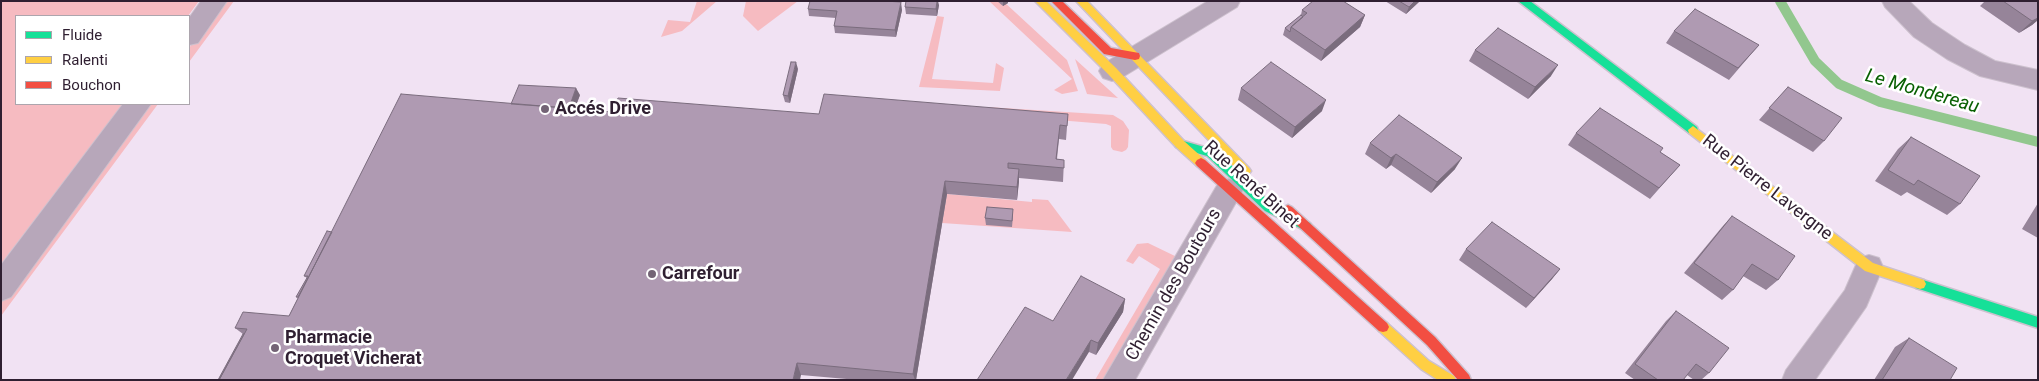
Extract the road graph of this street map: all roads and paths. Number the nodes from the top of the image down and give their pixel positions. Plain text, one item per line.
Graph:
1 (214, 1) edge
2 (1040, 1) edge
3 (1056, 1) edge
4 (1081, 1) edge
5 (1228, 1) edge
6 (1523, 1) edge
7 (1894, 1) edge
8 (1054, 31) dead end
9 (190, 35) edge
10 (1135, 56) junction
11 (1112, 71) junction
12 (2038, 80) edge
13 (137, 105) edge
14 (1180, 144) junction
15 (1237, 188) junction
16 (1306, 226) junction
17 (1869, 267) junction
18 (1, 288) edge
19 (2038, 323) edge
20 (1118, 380) edge
21 (1450, 380) edge
22 (1466, 380) edge
23 (1797, 380) edge

1 - 9 street
2 - 11 street, Rue René Binet
3 - 10 street
4 - 10 street, Rue René Binet
5 - 10 street
6 - 17 street, Rue Pierre Lavergne
7 - 12 street
8 - 14 street
10 - 11 street
10 - 16 street, Rue René Binet
11 - 14 street, Rue René Binet
13 - 18 street
14 - 15 street, Rue René Binet
14 - 15 street
15 - 16 street
15 - 20 street, Chemin des Boutours
15 - 21 street, Rue René Binet
16 - 22 street, Rue René Binet
17 - 19 street, Rue Pierre Lavergne
17 - 23 street

